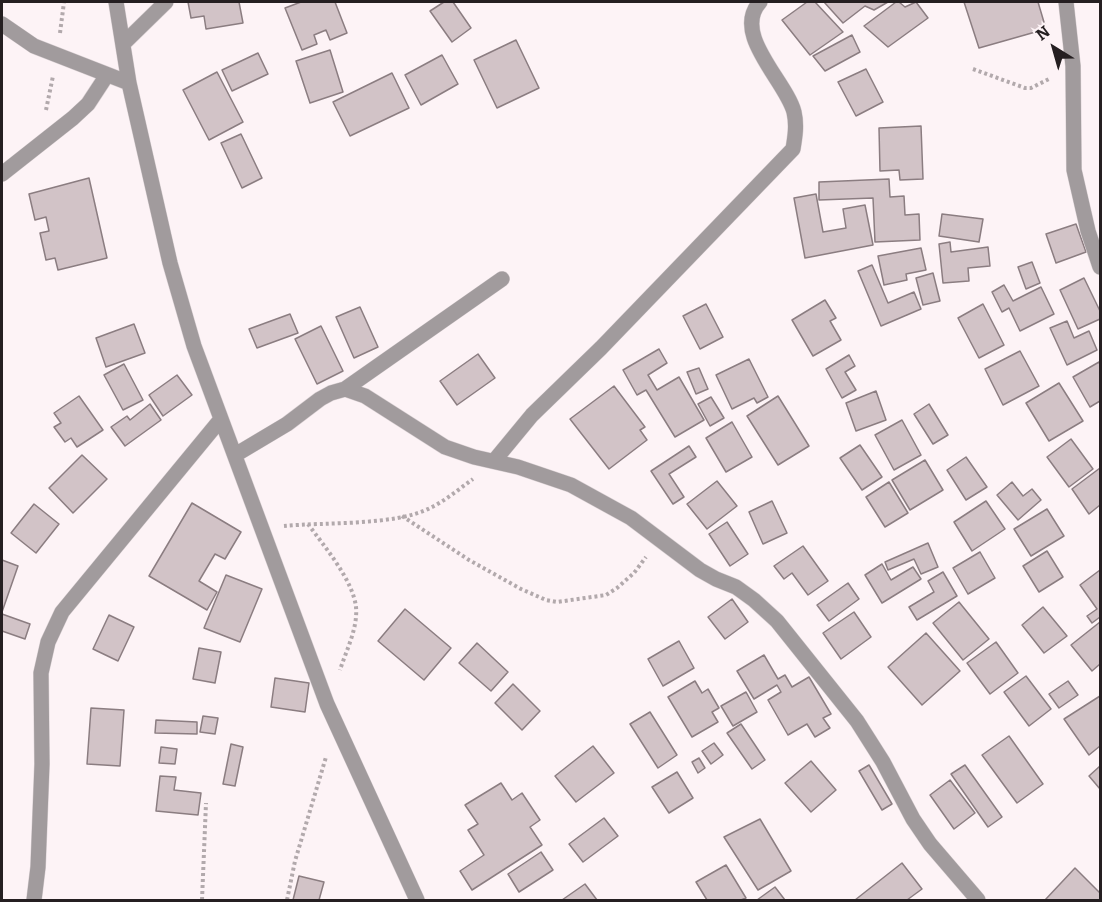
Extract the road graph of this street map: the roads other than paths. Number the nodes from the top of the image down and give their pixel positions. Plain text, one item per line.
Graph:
1 (116, 2) edge
2 (166, 2) edge
3 (760, 2) edge
4 (1066, 2) edge
5 (2, 24) edge
6 (123, 44) junction
7 (107, 75) junction
8 (129, 83) junction
9 (2, 174) edge
10 (1101, 267) edge
11 (502, 279) dead end
12 (345, 389) junction
13 (221, 419) junction
14 (235, 455) junction
15 (494, 461) junction
16 (34, 900) edge
17 (417, 900) edge
18 (978, 900) edge

1 - 6 street
2 - 6 street
3 - 15 street
4 - 10 street
5 - 7 street
6 - 8 street
7 - 8 street
7 - 9 street
8 - 13 street
11 - 12 street
12 - 14 street
12 - 15 street
13 - 14 street
13 - 16 street
14 - 17 street
15 - 18 street

